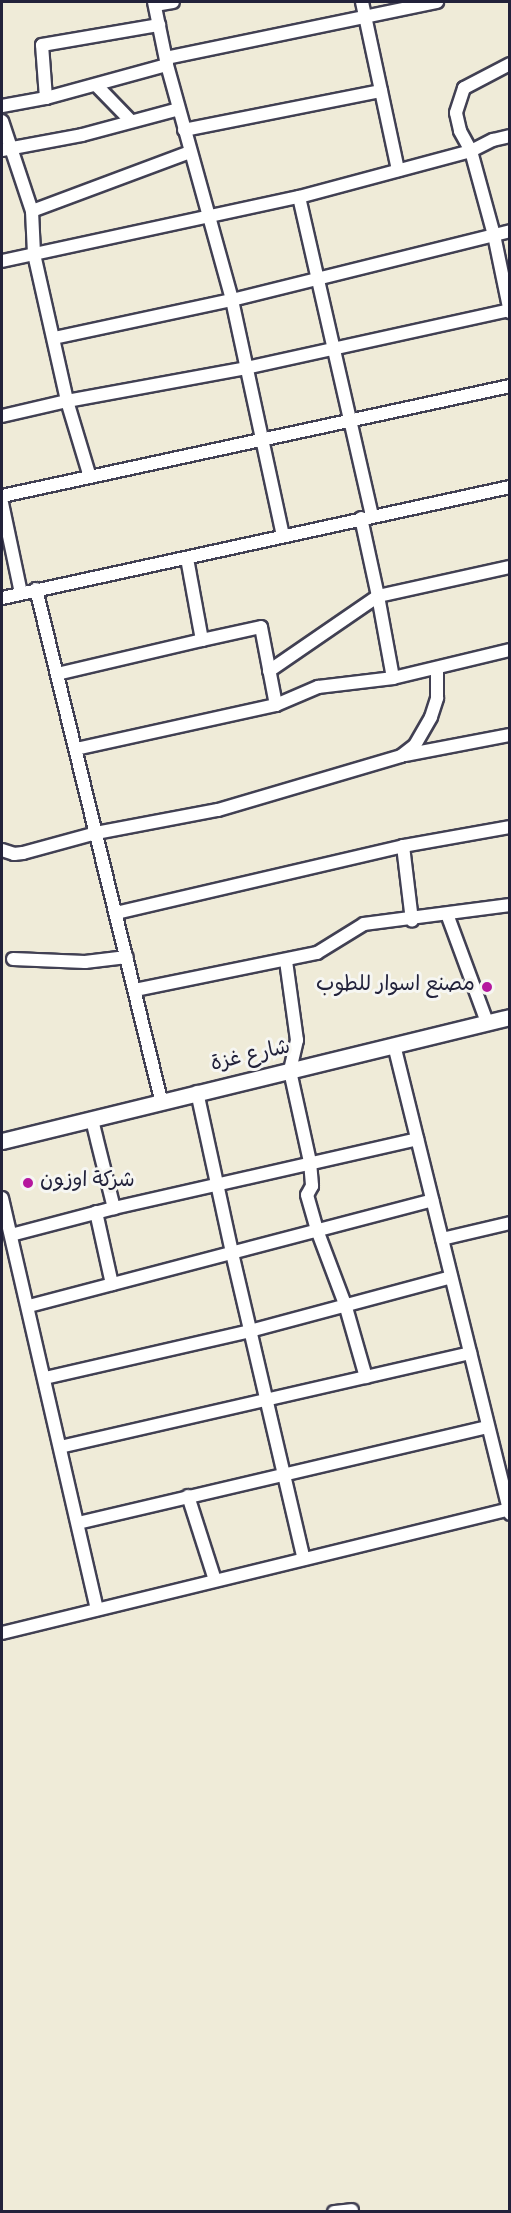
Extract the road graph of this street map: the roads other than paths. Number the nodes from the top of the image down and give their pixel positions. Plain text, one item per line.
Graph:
1 (173, 2) edge
2 (362, 2) edge
3 (437, 2) edge
4 (155, 4) edge
5 (365, 17) junction
6 (159, 25) junction
7 (166, 61) junction
8 (510, 63) edge
9 (96, 85) junction
10 (381, 91) junction
11 (46, 98) junction
12 (2, 106) edge
13 (179, 109) junction
14 (2, 121) edge
15 (131, 122) junction
16 (184, 129) junction
17 (510, 136) edge
18 (6, 149) edge
19 (471, 151) junction
20 (190, 152) junction
21 (398, 170) junction
22 (298, 197) junction
23 (32, 211) junction
24 (210, 215) junction
25 (510, 231) edge
26 (494, 235) junction
27 (34, 254) junction
28 (2, 261) edge
29 (316, 279) junction
30 (232, 300) junction
31 (509, 311) edge
32 (54, 338) junction
33 (334, 349) junction
34 (246, 368) junction
35 (510, 386) edge
36 (67, 401) junction
37 (2, 416) edge
38 (351, 420) junction
39 (263, 439) junction
40 (90, 477) junction
41 (510, 487) edge
42 (2, 496) edge
43 (2, 503) edge
44 (366, 517) junction
45 (283, 535) junction
46 (187, 558) junction
47 (510, 567) edge
48 (36, 589) junction
49 (21, 593) junction
50 (378, 596) junction
51 (2, 598) edge
52 (202, 640) junction
53 (510, 651) edge
54 (437, 668) junction
55 (269, 671) junction
56 (57, 674) junction
57 (393, 678) junction
58 (276, 705) junction
59 (510, 735) edge
60 (76, 749) junction
61 (401, 756) junction
62 (510, 827) edge
63 (96, 833) junction
64 (403, 846) junction
65 (2, 850) edge
66 (510, 905) edge
67 (116, 913) junction
68 (447, 914) junction
69 (412, 920) junction
70 (127, 957) junction
71 (13, 959) dead end
72 (286, 961) junction
73 (135, 990) junction
74 (510, 1017) edge
75 (487, 1022) junction
76 (394, 1045) junction
77 (290, 1071) junction
78 (197, 1092) junction
79 (161, 1100) junction
80 (92, 1120) junction
81 (417, 1139) junction
82 (2, 1141) edge
83 (309, 1162) junction
84 (217, 1186) junction
85 (2, 1198) edge
86 (432, 1200) junction
87 (114, 1208) junction
88 (96, 1212) junction
89 (510, 1223) edge
90 (317, 1230) junction
91 (11, 1235) junction
92 (442, 1239) junction
93 (231, 1253) junction
94 (451, 1277) junction
95 (112, 1284) junction
96 (345, 1304) junction
97 (29, 1306) junction
98 (250, 1331) junction
99 (470, 1353) junction
100 (366, 1377) junction
101 (45, 1378) junction
102 (266, 1400) junction
103 (488, 1427) junction
104 (60, 1447) junction
105 (286, 1474) junction
106 (188, 1496) junction
107 (509, 1511) edge
108 (78, 1523) junction
109 (304, 1559) junction
110 (215, 1580) junction
111 (97, 1610) junction
112 (2, 1633) edge
113 (352, 2210) dead end
114 (334, 2211) edge

1 - 4 street
2 - 5 street
3 - 5 street
4 - 6 street
5 - 7 street
5 - 10 street
6 - 7 street
6 - 11 street
7 - 9 street
7 - 13 street
8 - 19 street
9 - 11 street
9 - 15 street
10 - 16 street
10 - 21 street
11 - 12 street
13 - 15 street
13 - 16 street
14 - 18 street
15 - 18 street
16 - 20 street
17 - 19 street
18 - 23 street
19 - 21 street
19 - 26 street
20 - 23 street
20 - 24 street
21 - 22 street
22 - 24 street
22 - 29 street
23 - 27 street
24 - 27 street
24 - 30 street
25 - 26 street
26 - 29 street
26 - 31 street
27 - 28 street
27 - 32 street
29 - 30 street
29 - 33 street
30 - 32 street
30 - 34 street
31 - 33 street
32 - 36 street
33 - 34 street
33 - 38 street
34 - 36 street
34 - 39 street
35 - 38 street
36 - 37 street
36 - 40 street
38 - 39 street
38 - 44 street
39 - 40 street
39 - 45 street
40 - 42 street
41 - 44 street
43 - 49 street
44 - 45 street
44 - 50 street
45 - 46 street
46 - 48 street
46 - 52 street
47 - 50 street
48 - 49 street
48 - 56 street
49 - 51 street
50 - 55 street
50 - 57 street
52 - 55 street
52 - 56 street
53 - 54 street
54 - 57 street
54 - 61 street
55 - 58 street
56 - 60 street
57 - 58 street
58 - 60 street
59 - 61 street
60 - 63 street
61 - 63 street
62 - 64 street
63 - 65 street
63 - 67 street
64 - 67 street
64 - 69 street
66 - 68 street
67 - 70 street
68 - 69 street
68 - 75 street
69 - 72 street
70 - 71 street
70 - 73 street
72 - 73 street
72 - 77 street
73 - 79 street
74 - 75 main road, شارع غزة
75 - 76 main road, شارع غزة
76 - 77 main road, شارع غزة
76 - 81 street
77 - 78 main road, شارع غزة
77 - 83 street
78 - 79 main road, شارع غزة
78 - 84 street
79 - 80 main road, شارع غزة
80 - 82 main road, شارع غزة
80 - 87 street
81 - 83 street
81 - 86 street
83 - 84 street
83 - 90 street
84 - 87 street
84 - 93 street
85 - 91 street
86 - 90 street
86 - 92 street
87 - 88 street
88 - 91 street
88 - 95 street
89 - 92 street
90 - 93 street
90 - 96 street
91 - 97 street
92 - 94 street
93 - 95 street
93 - 98 street
94 - 96 street
94 - 99 street
95 - 97 street
96 - 98 street
96 - 100 street
97 - 101 street
98 - 101 street
98 - 102 street
99 - 100 street
99 - 103 street
100 - 102 street
101 - 104 street
102 - 104 street
102 - 105 street
103 - 105 street
103 - 107 street
104 - 108 street
105 - 106 street
105 - 109 street
106 - 108 street
106 - 110 street
107 - 109 street
108 - 111 street
109 - 110 street
110 - 111 street
111 - 112 street
113 - 114 street

